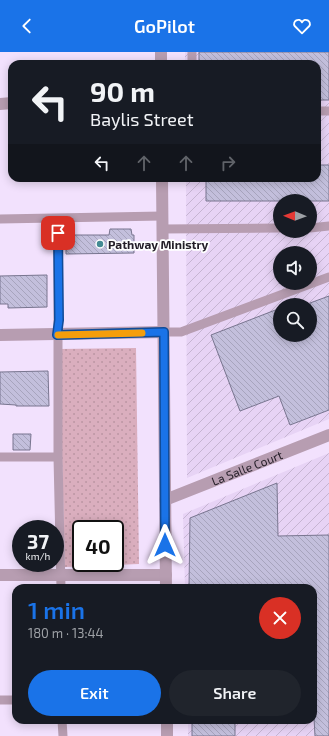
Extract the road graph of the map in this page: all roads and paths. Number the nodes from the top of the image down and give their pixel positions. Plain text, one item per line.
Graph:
1 (162, 182) edge
2 (162, 216) junction
3 (58, 218) junction
4 (0, 219) edge
5 (329, 226) edge
6 (317, 227) edge
7 (273, 228) edge
8 (163, 229) junction
9 (329, 277) edge
10 (164, 332) junction
11 (0, 335) edge
12 (57, 335) junction
13 (329, 435) edge
14 (58, 456) junction
15 (0, 457) edge
16 (165, 500) junction
17 (60, 574) junction
18 (0, 575) edge
19 (166, 575) junction
20 (61, 584) edge
21 (166, 584) edge
22 (0, 700) edge
23 (12, 700) edge
24 (62, 724) edge
25 (167, 724) edge
26 (63, 736) edge
27 (167, 736) edge

1 - 2 street
2 - 3 lane
2 - 8 street
3 - 4 lane
3 - 12 lane
5 - 6 lane
7 - 8 lane
8 - 10 street
9 - 10 lane
10 - 12 street
10 - 16 street
11 - 12 street
12 - 14 lane
13 - 16 street, La Salle Court
14 - 15 lane
14 - 17 lane
16 - 19 street
17 - 18 street
17 - 19 street
17 - 20 lane
19 - 21 street
22 - 23 lane
24 - 26 lane
25 - 27 street

